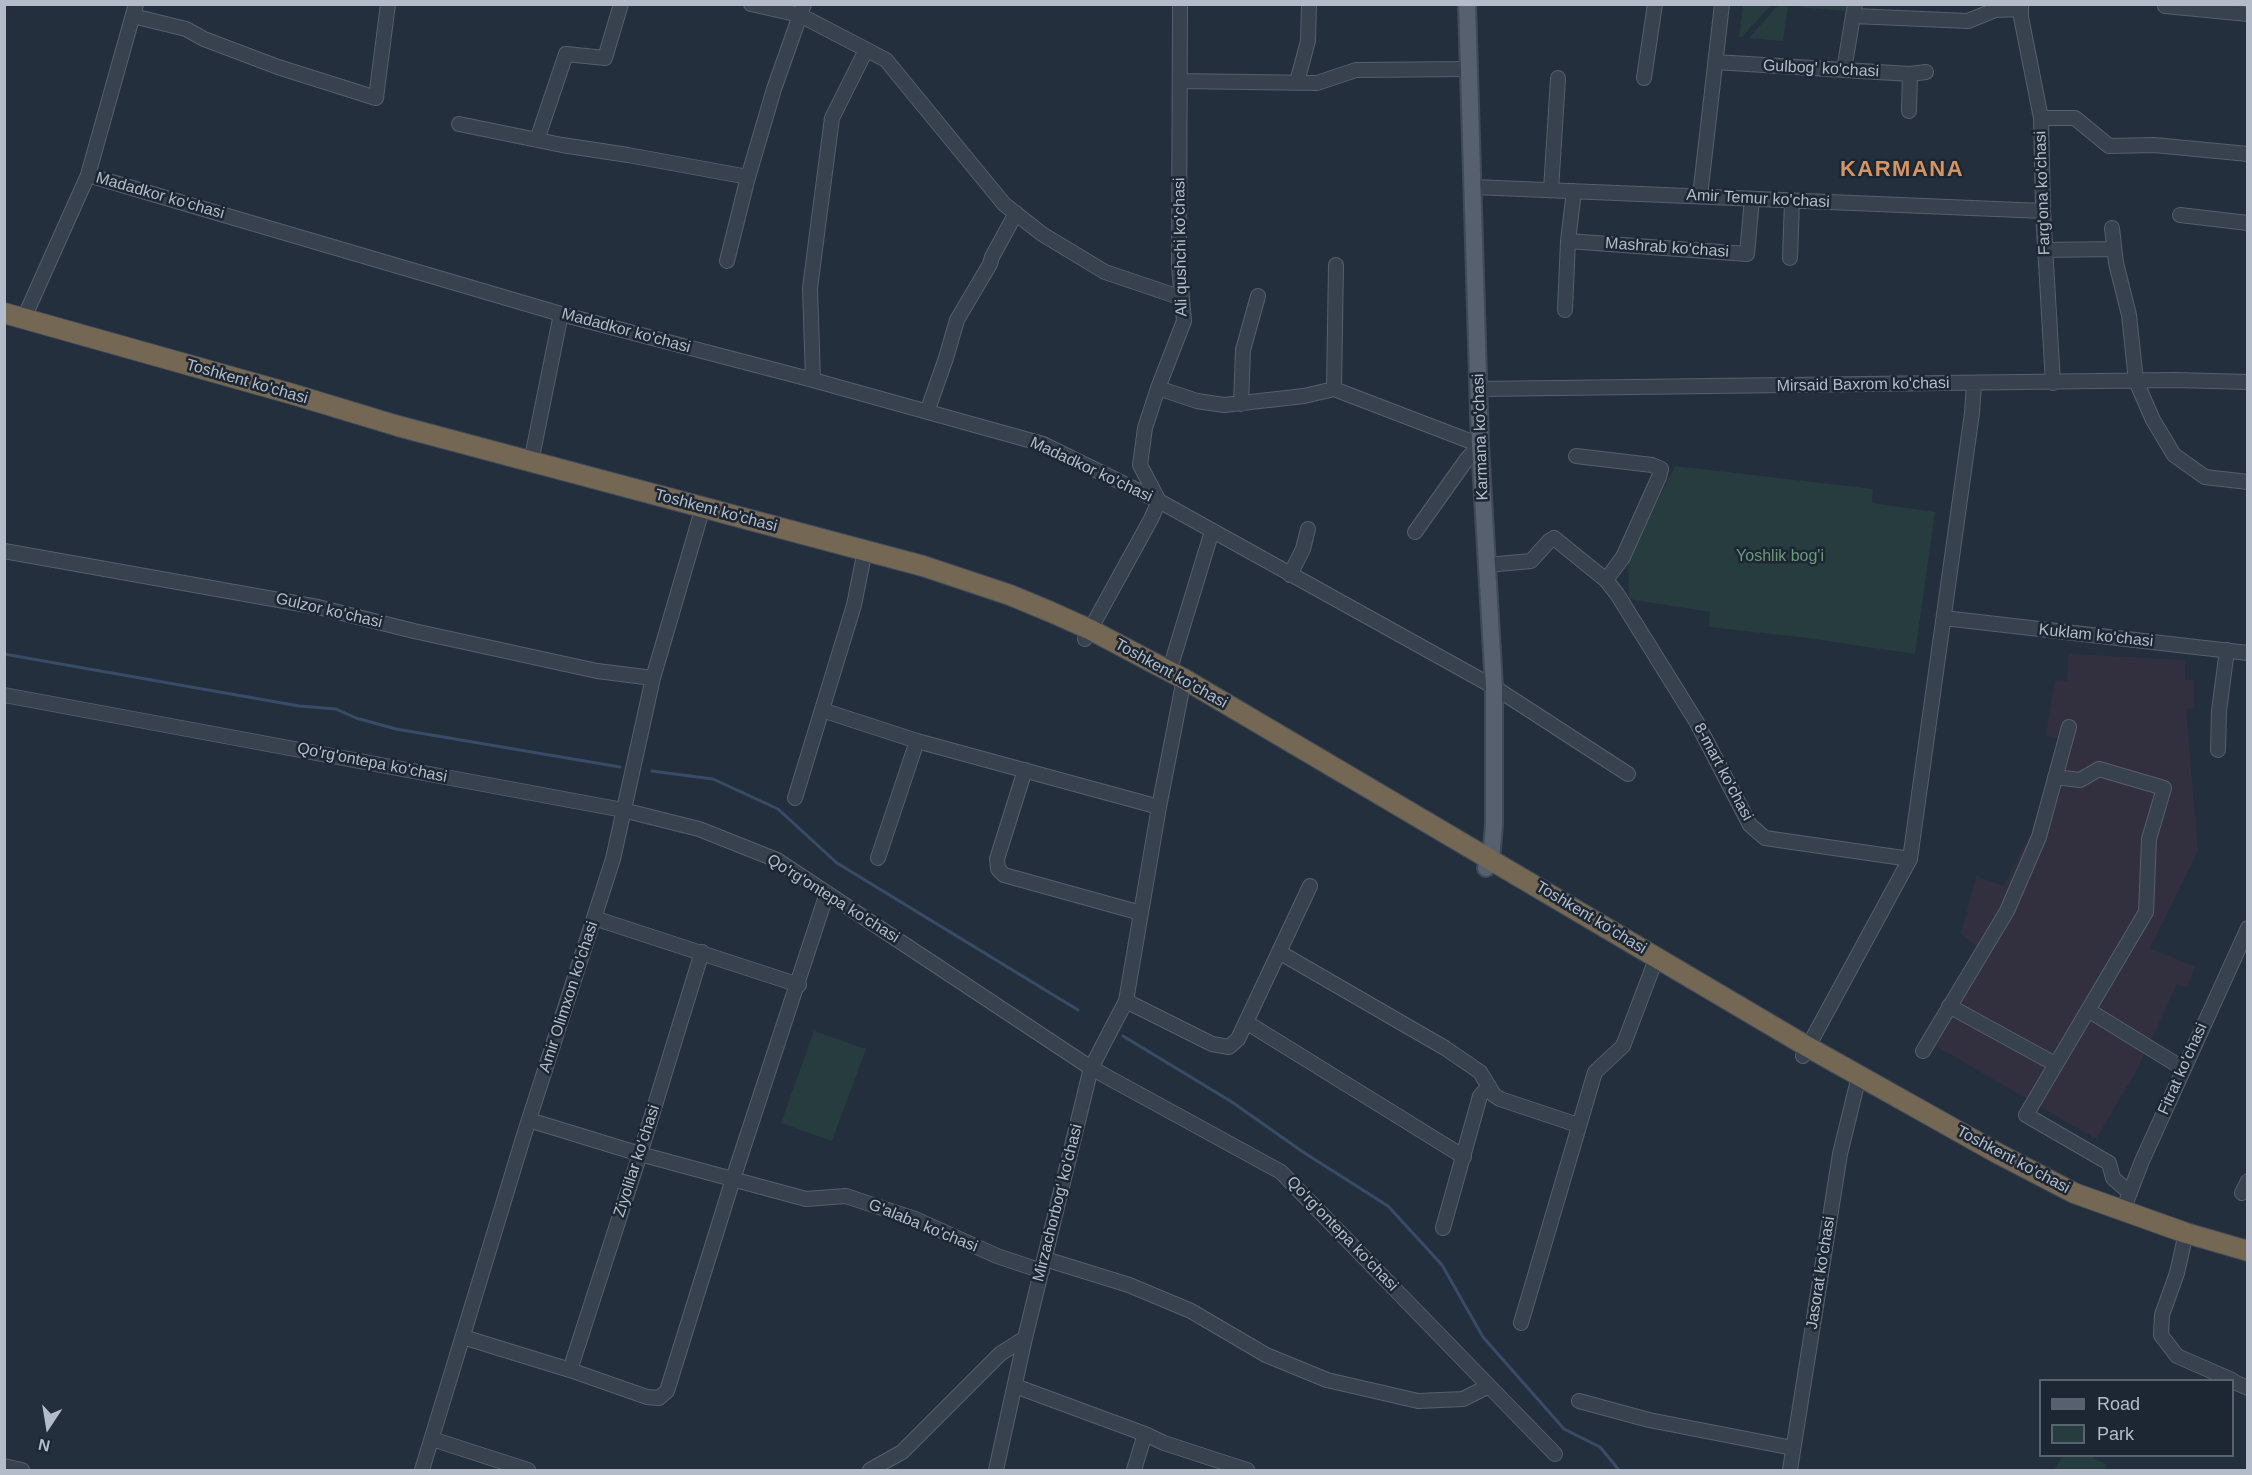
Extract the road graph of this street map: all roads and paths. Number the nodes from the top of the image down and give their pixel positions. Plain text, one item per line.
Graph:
1 (388, 4) edge
2 (621, 4) edge
3 (751, 4) edge
4 (1180, 4) edge
5 (1309, 4) edge
6 (1467, 4) edge
7 (1655, 4) edge
8 (1722, 4) edge
9 (2165, 6) dead end
10 (2021, 7) edge
11 (134, 10) edge
12 (802, 10) edge
13 (1855, 10) edge
14 (2247, 14) edge
15 (866, 50) junction
16 (1715, 62) junction
17 (1470, 69) junction
18 (1844, 70) junction
19 (1926, 72) dead end
20 (1910, 74) junction
21 (1558, 78) dead end
22 (1644, 78) dead end
23 (1180, 81) junction
24 (1297, 82) junction
25 (1909, 111) dead end
26 (2041, 118) junction
27 (459, 124) dead end
28 (537, 140) junction
29 (2247, 154) edge
30 (88, 175) junction
31 (748, 177) junction
32 (1474, 187) junction
33 (1551, 190) junction
34 (1574, 191) junction
35 (1700, 196) junction
36 (1752, 199) junction
37 (1792, 201) junction
38 (2043, 211) junction
39 (1016, 213) junction
40 (2180, 215) dead end
41 (2247, 223) edge
42 (2112, 228) dead end
43 (1569, 241) junction
44 (2114, 249) junction
45 (2044, 250) junction
46 (1790, 258) dead end
47 (727, 261) dead end
48 (1336, 266) dead end
49 (1258, 296) dead end
50 (1182, 298) junction
51 (1565, 310) dead end
52 (4, 313) edge
53 (561, 314) junction
54 (24, 318) junction
55 (4, 326) edge
56 (813, 380) junction
57 (2136, 381) junction
58 (2247, 382) edge
59 (1974, 383) junction
60 (2053, 383) junction
61 (1158, 388) junction
62 (1334, 389) junction
63 (1479, 389) junction
64 (1241, 404) junction
65 (927, 412) junction
66 (1480, 445) junction
67 (1576, 456) dead end
68 (531, 462) junction
69 (2247, 482) edge
70 (1159, 501) junction
71 (702, 513) junction
72 (1308, 529) dead end
73 (1212, 531) junction
74 (1415, 532) dead end
75 (4, 551) edge
76 (863, 560) junction
77 (1487, 565) junction
78 (1290, 575) junction
79 (1606, 580) junction
80 (1944, 618) junction
81 (1088, 634) junction
82 (2227, 650) junction
83 (2247, 653) edge
84 (653, 678) junction
85 (1178, 680) junction
86 (1494, 687) junction
87 (4, 695) edge
88 (822, 710) junction
89 (2069, 727) dead end
90 (917, 741) junction
91 (2218, 750) dead end
92 (1025, 770) junction
93 (1628, 774) dead end
94 (2055, 777) junction
95 (795, 798) dead end
96 (1159, 807) junction
97 (623, 810) junction
98 (878, 858) dead end
99 (1910, 859) junction
100 (1488, 863) junction
101 (1310, 886) dead end
102 (827, 893) junction
103 (1141, 913) junction
104 (594, 918) junction
105 (2247, 928) edge
106 (702, 952) junction
107 (1279, 952) junction
108 (1653, 968) junction
109 (799, 985) junction
110 (1126, 1001) junction
111 (1949, 1006) junction
112 (2088, 1010) junction
113 (1246, 1022) junction
114 (1923, 1051) dead end
115 (1805, 1052) junction
116 (2055, 1064) junction
117 (1091, 1068) junction
118 (2184, 1069) junction
119 (1858, 1081) junction
120 (1489, 1086) junction
121 (529, 1120) junction
122 (1578, 1125) junction
123 (640, 1154) junction
124 (1464, 1157) junction
125 (733, 1179) junction
126 (2130, 1193) junction
127 (2123, 1212) junction
128 (1443, 1228) dead end
129 (2185, 1238) junction
130 (2247, 1251) edge
131 (2247, 1262) edge
132 (1043, 1265) junction
133 (1521, 1323) dead end
134 (463, 1337) junction
135 (1025, 1338) junction
136 (570, 1370) junction
137 (2228, 1379) edge
138 (1015, 1386) junction
139 (1489, 1386) junction
140 (1579, 1401) dead end
141 (1145, 1434) junction
142 (432, 1439) junction
143 (1793, 1448) junction
144 (1555, 1454) dead end
145 (4, 1466) edge
146 (22, 1470) edge
147 (422, 1470) edge
148 (528, 1470) edge
149 (870, 1470) edge
150 (996, 1470) edge
151 (1134, 1470) edge
152 (1247, 1470) edge
153 (1790, 1470) edge

1 - 11 street, Madadkor ko'chasi
2 - 28 street
3 - 12 street
4 - 23 street, Ali qushchi ko'chasi
5 - 24 street
6 - 17 main road, Karmana ko'chasi
7 - 22 street
8 - 16 street
9 - 14 street
10 - 13 street
10 - 26 street, Farg'ona ko'chasi
11 - 30 street, Madadkor ko'chasi
12 - 15 street
12 - 31 street
13 - 18 street
15 - 39 street
15 - 56 street
16 - 18 street, Gulbog' ko'chasi
16 - 35 street
17 - 24 street
17 - 32 main road, Karmana ko'chasi
18 - 20 street, Gulbog' ko'chasi
19 - 20 street, Gulbog' ko'chasi
20 - 25 street
21 - 33 street
23 - 24 street
23 - 50 street, Ali qushchi ko'chasi
26 - 29 street
26 - 38 street, Farg'ona ko'chasi
27 - 28 street
28 - 31 street
30 - 53 street, Madadkor ko'chasi
30 - 54 street, Madadkor ko'chasi
31 - 47 street
32 - 33 street, Amir Temur ko'chasi
32 - 63 main road, Karmana ko'chasi
33 - 34 street, Amir Temur ko'chasi
34 - 35 street, Amir Temur ko'chasi
34 - 43 street
35 - 36 street, Amir Temur ko'chasi
36 - 37 street, Amir Temur ko'chasi
36 - 43 street, Mashrab ko'chasi
37 - 38 street, Amir Temur ko'chasi
37 - 46 street
38 - 45 street, Farg'ona ko'chasi
39 - 50 street
39 - 65 street
40 - 41 street
42 - 44 street
43 - 51 street
44 - 45 street
44 - 57 street
45 - 60 street, Farg'ona ko'chasi
48 - 62 street
49 - 64 street
50 - 61 street, Ali qushchi ko'chasi
52 - 54 highway, Toshkent ko'chasi
53 - 56 street, Madadkor ko'chasi
53 - 68 street
54 - 68 highway, Toshkent ko'chasi
55 - 71 highway, Toshkent ko'chasi
56 - 65 street, Madadkor ko'chasi
57 - 58 street, Mirsaid Baxrom ko'chasi
57 - 60 street, Mirsaid Baxrom ko'chasi
57 - 69 street
59 - 60 street, Mirsaid Baxrom ko'chasi
59 - 63 street, Mirsaid Baxrom ko'chasi
59 - 80 street
61 - 64 street
61 - 70 street, Ali qushchi ko'chasi
62 - 64 street
62 - 66 street
63 - 66 main road, Karmana ko'chasi
65 - 70 street, Madadkor ko'chasi
66 - 74 street
66 - 77 main road, Karmana ko'chasi
67 - 79 street
68 - 71 highway, Toshkent ko'chasi
70 - 73 street, Madadkor ko'chasi
70 - 81 street
71 - 76 highway, Toshkent ko'chasi
71 - 81 highway, Toshkent ko'chasi
71 - 84 street, Amir Olimxon ko'chasi
72 - 78 street
73 - 78 street, Madadkor ko'chasi
73 - 85 street, Mirzachorbog' ko'chasi
75 - 84 street, Gulzor ko'chasi
76 - 81 highway, Toshkent ko'chasi
76 - 88 street
77 - 79 street, 8-mart ko'chasi
77 - 86 main road, Karmana ko'chasi
78 - 86 street, Madadkor ko'chasi
79 - 99 street, 8-mart ko'chasi
80 - 82 street, Kuklam ko'chasi
80 - 99 street
81 - 85 highway, Toshkent ko'chasi
82 - 83 street, Kuklam ko'chasi
82 - 91 street
84 - 97 street, Amir Olimxon ko'chasi
85 - 96 street, Mirzachorbog' ko'chasi
85 - 100 highway, Toshkent ko'chasi
86 - 93 street, Madadkor ko'chasi
86 - 100 main road, Karmana ko'chasi
87 - 97 street, Qo'rg'ontepa ko'chasi
88 - 90 street
88 - 95 street
89 - 94 street
90 - 92 street
90 - 98 street
92 - 96 street
92 - 103 street
94 - 111 street
94 - 112 street
96 - 103 street, Mirzachorbog' ko'chasi
97 - 102 street, Qo'rg'ontepa ko'chasi
97 - 104 street, Amir Olimxon ko'chasi
99 - 115 street
100 - 108 highway, Toshkent ko'chasi
100 - 115 highway, Toshkent ko'chasi
101 - 107 street
102 - 109 street
102 - 117 street, Qo'rg'ontepa ko'chasi
103 - 110 street, Mirzachorbog' ko'chasi
104 - 106 street
104 - 121 street, Amir Olimxon ko'chasi
105 - 118 street, Fitrat ko'chasi
106 - 109 street
106 - 123 street, Ziyolilar ko'chasi
107 - 113 street
107 - 120 street
108 - 115 highway, Toshkent ko'chasi
108 - 122 street
109 - 125 street
110 - 113 street
110 - 117 street, Mirzachorbog' ko'chasi
111 - 114 street
111 - 116 street
112 - 116 street
112 - 118 street
113 - 124 street
115 - 119 highway, Toshkent ko'chasi
116 - 126 street
117 - 132 street, Mirzachorbog' ko'chasi
117 - 139 street, Qo'rg'ontepa ko'chasi
118 - 126 street, Fitrat ko'chasi
119 - 127 highway, Toshkent ko'chasi
119 - 129 highway, Toshkent ko'chasi
119 - 143 street, Jasorat ko'chasi
120 - 122 street
120 - 124 street
121 - 123 street, G'alaba ko'chasi
121 - 134 street, Amir Olimxon ko'chasi
122 - 133 street
123 - 125 street, G'alaba ko'chasi
123 - 136 street, Ziyolilar ko'chasi
124 - 128 street
125 - 132 street, G'alaba ko'chasi
125 - 136 street
126 - 127 street, Fitrat ko'chasi
127 - 129 highway, Toshkent ko'chasi
129 - 130 highway, Toshkent ko'chasi
129 - 131 highway, Toshkent ko'chasi
129 - 137 street
132 - 135 street, Mirzachorbog' ko'chasi
132 - 139 street
134 - 136 street
134 - 142 street, Amir Olimxon ko'chasi
135 - 138 street, Mirzachorbog' ko'chasi
135 - 149 street
138 - 141 street
138 - 150 street, Mirzachorbog' ko'chasi
139 - 144 street, Qo'rg'ontepa ko'chasi
140 - 143 street
141 - 151 street
141 - 152 street
142 - 147 street, Amir Olimxon ko'chasi
142 - 148 street
143 - 153 street, Jasorat ko'chasi
145 - 146 street

